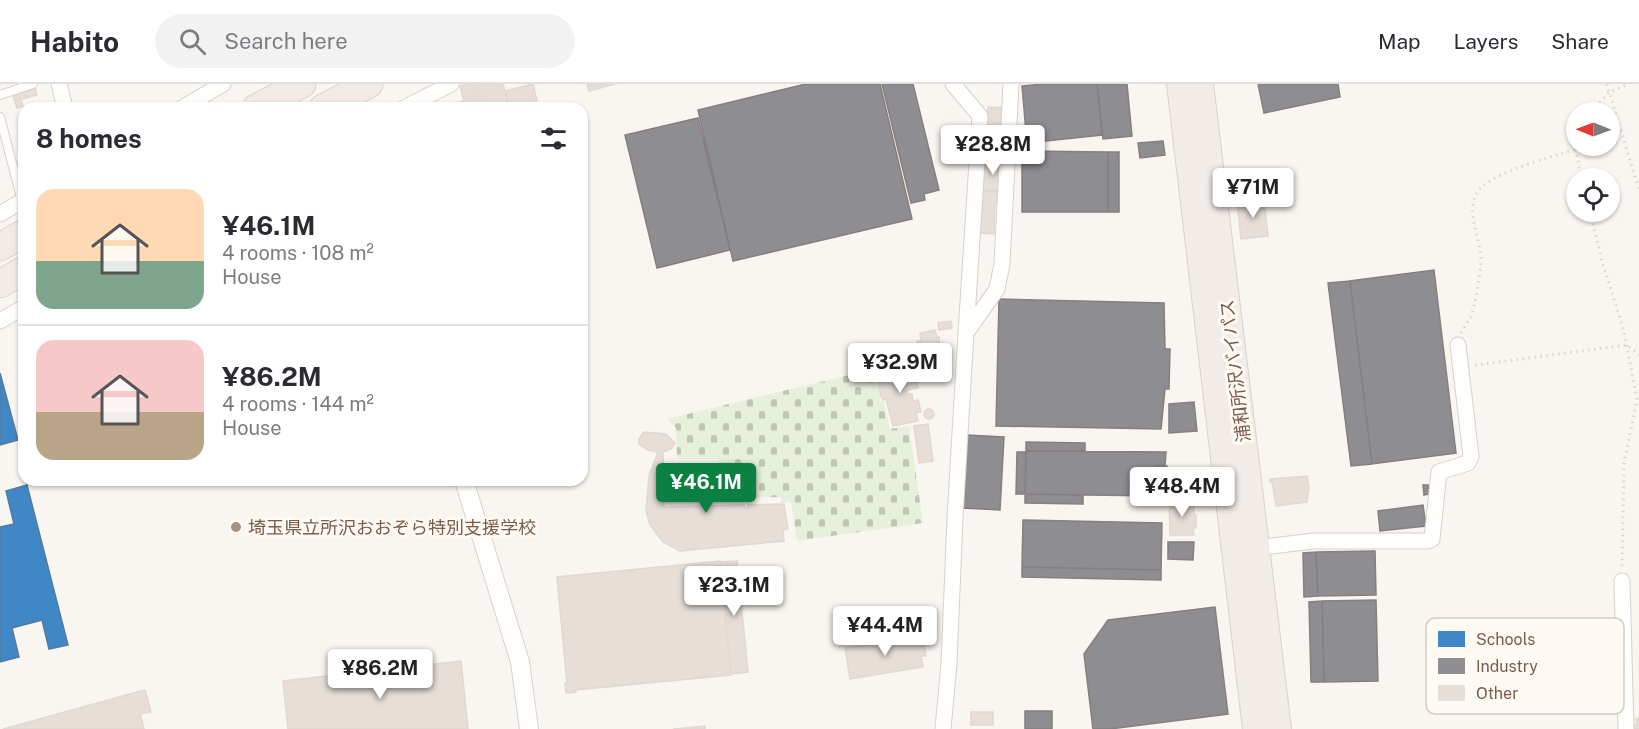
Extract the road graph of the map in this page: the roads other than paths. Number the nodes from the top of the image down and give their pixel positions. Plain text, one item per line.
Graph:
1 (33, 84) edge
2 (59, 84) edge
3 (223, 84) edge
4 (302, 84) edge
5 (369, 84) edge
6 (451, 84) edge
7 (953, 84) edge
8 (1011, 84) edge
9 (1179, 84) edge
10 (1201, 84) edge
11 (0, 95) edge
12 (64, 102) edge
13 (192, 102) edge
14 (268, 102) edge
15 (334, 102) edge
16 (416, 102) edge
17 (0, 117) edge
18 (18, 182) edge
19 (18, 203) edge
20 (0, 213) edge
21 (18, 236) edge
22 (0, 247) edge
23 (18, 274) edge
24 (0, 284) edge
25 (18, 310) edge
26 (0, 321) edge
27 (966, 333) junction
28 (1458, 345) road end
29 (466, 486) edge
30 (1257, 548) junction
31 (1622, 581) road end
32 (1623, 618) edge
33 (1624, 655) edge
34 (530, 729) edge
35 (943, 729) edge
36 (1255, 729) edge
37 (1279, 729) edge
38 (1626, 729) edge

1 - 11 lane
2 - 12 street
3 - 13 street
4 - 14 highway
5 - 15 highway
6 - 16 street
7 - 27 street
8 - 27 street
9 - 36 highway, 浦和所沢バイパス
10 - 30 highway, 浦和所沢バイパス
17 - 18 lane
19 - 20 street
21 - 22 highway
23 - 24 highway
25 - 26 street
27 - 35 street
28 - 30 street
29 - 34 street
30 - 37 highway, 浦和所沢バイパス
31 - 32 street
33 - 38 street

